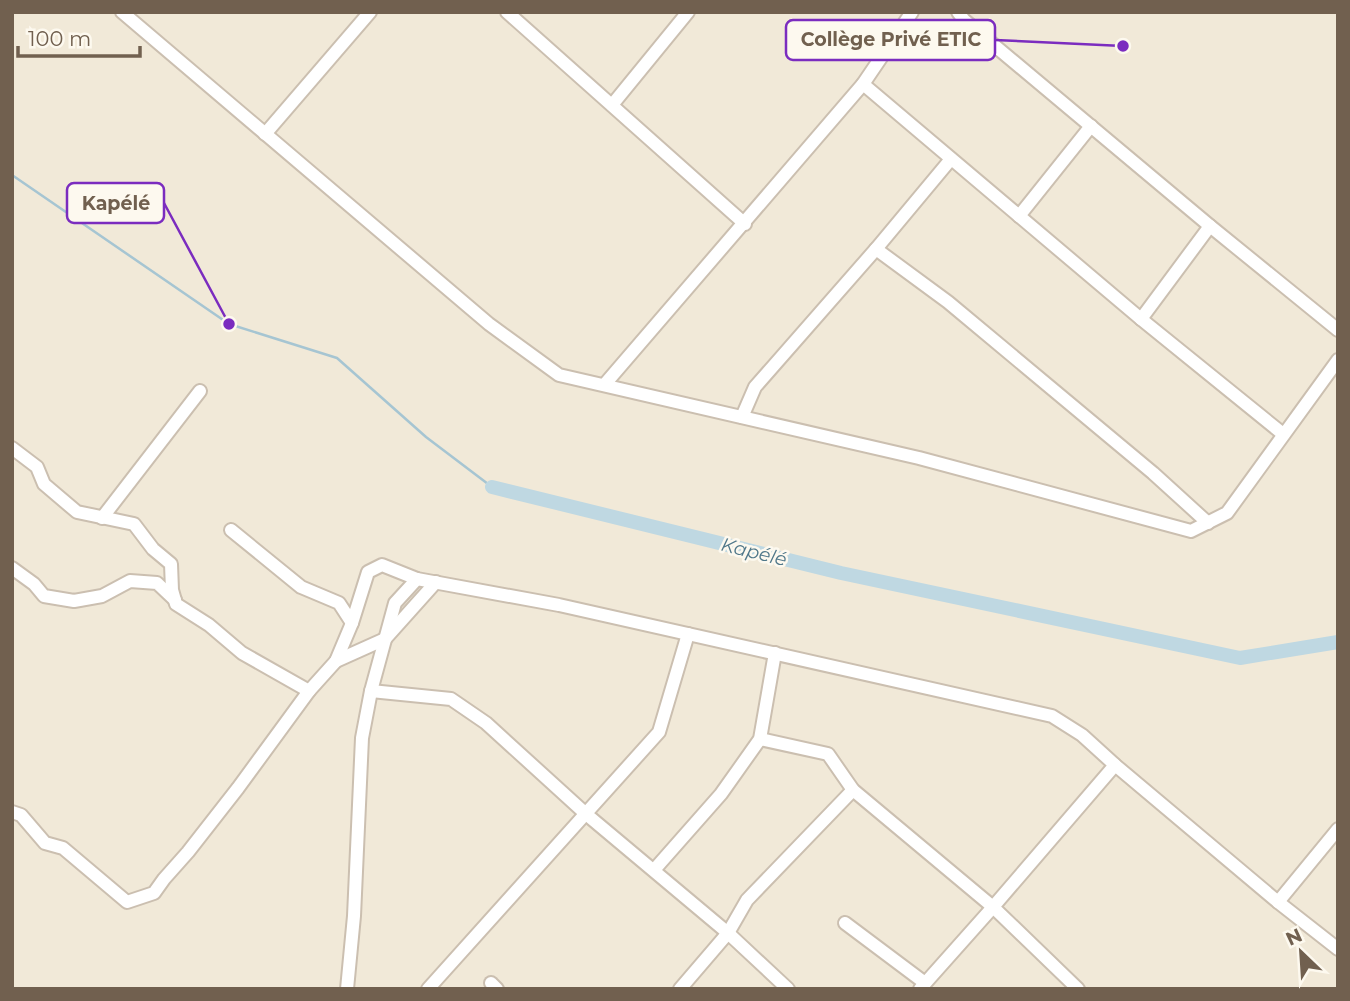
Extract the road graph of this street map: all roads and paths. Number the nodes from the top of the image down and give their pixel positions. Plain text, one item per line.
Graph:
1 (122, 12) edge
2 (370, 12) edge
3 (507, 12) edge
4 (530, 12) edge
5 (688, 12) edge
6 (912, 12) edge
7 (958, 12) edge
8 (520, 24) junction
9 (863, 84) junction
10 (612, 105) junction
11 (1091, 125) junction
12 (265, 134) junction
13 (951, 159) junction
14 (1019, 216) junction
15 (745, 224) junction
16 (1210, 226) junction
17 (876, 249) junction
18 (1141, 318) junction
19 (1338, 330) edge
20 (1338, 360) edge
21 (605, 384) junction
22 (200, 391) dead end
23 (742, 417) junction
24 (1283, 434) junction
25 (12, 448) edge
26 (102, 518) junction
27 (1208, 523) junction
28 (231, 530) dead end
29 (12, 568) edge
30 (417, 579) junction
31 (436, 582) junction
32 (175, 600) junction
33 (352, 623) junction
34 (688, 634) junction
35 (385, 639) junction
36 (775, 653) junction
37 (336, 662) junction
38 (309, 691) junction
39 (371, 691) junction
40 (760, 739) junction
41 (1115, 765) junction
42 (853, 790) junction
43 (12, 811) edge
44 (586, 814) junction
45 (1338, 829) edge
46 (654, 870) junction
47 (1278, 902) junction
48 (993, 907) junction
49 (845, 923) dead end
50 (728, 933) junction
51 (1338, 949) edge
52 (922, 986) edge
53 (347, 989) edge
54 (428, 989) edge
55 (680, 989) edge
56 (788, 989) edge
57 (1078, 989) edge

1 - 12 street
2 - 12 street
3 - 8 street
4 - 8 street
5 - 10 street
6 - 9 street
7 - 11 street
8 - 10 street
9 - 13 street
9 - 15 street
10 - 15 street
11 - 14 street
11 - 16 street
12 - 21 street
13 - 14 street
13 - 17 street
14 - 18 street
15 - 21 street
16 - 18 street
16 - 19 street
17 - 23 street
17 - 27 street
18 - 24 street
20 - 24 street
21 - 23 street
22 - 26 street
23 - 27 street
24 - 27 street
25 - 26 street
26 - 32 street
28 - 33 street
29 - 32 street
30 - 31 street
30 - 33 street
30 - 35 street
31 - 34 street
31 - 35 street
32 - 38 street
33 - 37 street
34 - 36 street
34 - 44 street
35 - 37 street
35 - 39 street
36 - 40 street
36 - 41 street
37 - 38 street
38 - 43 street
39 - 44 street
39 - 53 street
40 - 42 street
40 - 46 street
41 - 47 street
41 - 48 street
42 - 48 street
42 - 50 street
44 - 46 street
44 - 54 street
45 - 47 street
46 - 50 street
47 - 51 street
48 - 52 street
48 - 57 street
49 - 52 street
50 - 55 street
50 - 56 street

